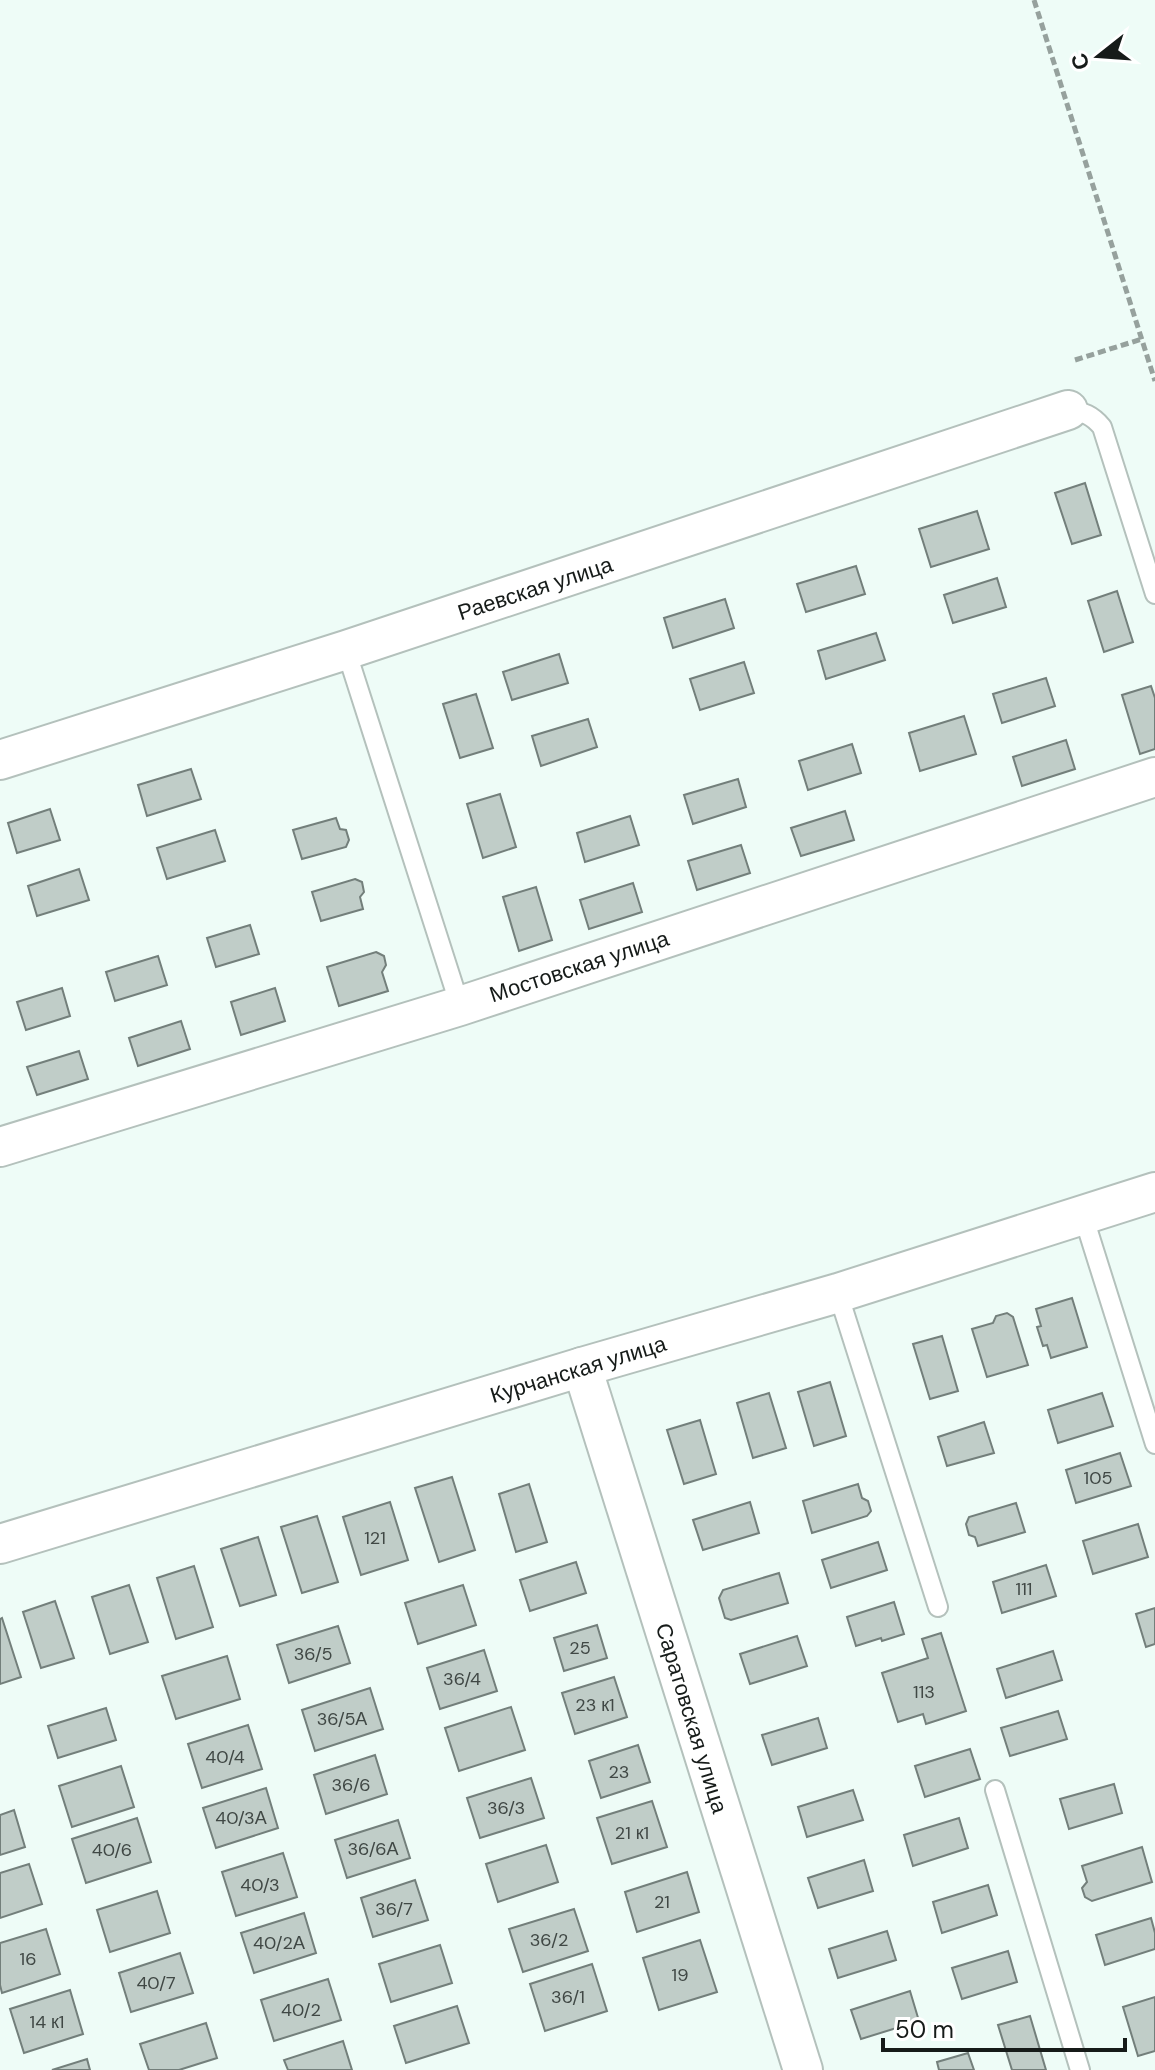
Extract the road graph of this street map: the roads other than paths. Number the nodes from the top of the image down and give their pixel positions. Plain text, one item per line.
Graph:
1 (1068, 410) joint
2 (1155, 594) edge
3 (346, 650) junction
4 (0, 760) edge
5 (1155, 777) edge
6 (460, 1006) junction
7 (0, 1147) edge
8 (1155, 1192) edge
9 (1083, 1215) junction
10 (838, 1293) junction
11 (582, 1367) junction
12 (1155, 1444) edge
13 (0, 1544) edge
14 (938, 1607) dead end
15 (995, 1790) dead end
16 (803, 2070) edge
17 (1080, 2070) edge

1 - 2 lane
1 - 3 street, Раевская улица
3 - 4 street, Раевская улица
3 - 6 lane
5 - 6 street, Мостовская улица
6 - 7 street, Мостовская улица
8 - 9 street, Курчанская улица
9 - 10 street, Курчанская улица
9 - 12 lane
10 - 11 street, Курчанская улица
10 - 14 lane
11 - 13 street, Курчанская улица
11 - 16 street, Саратовская улица
15 - 17 lane

